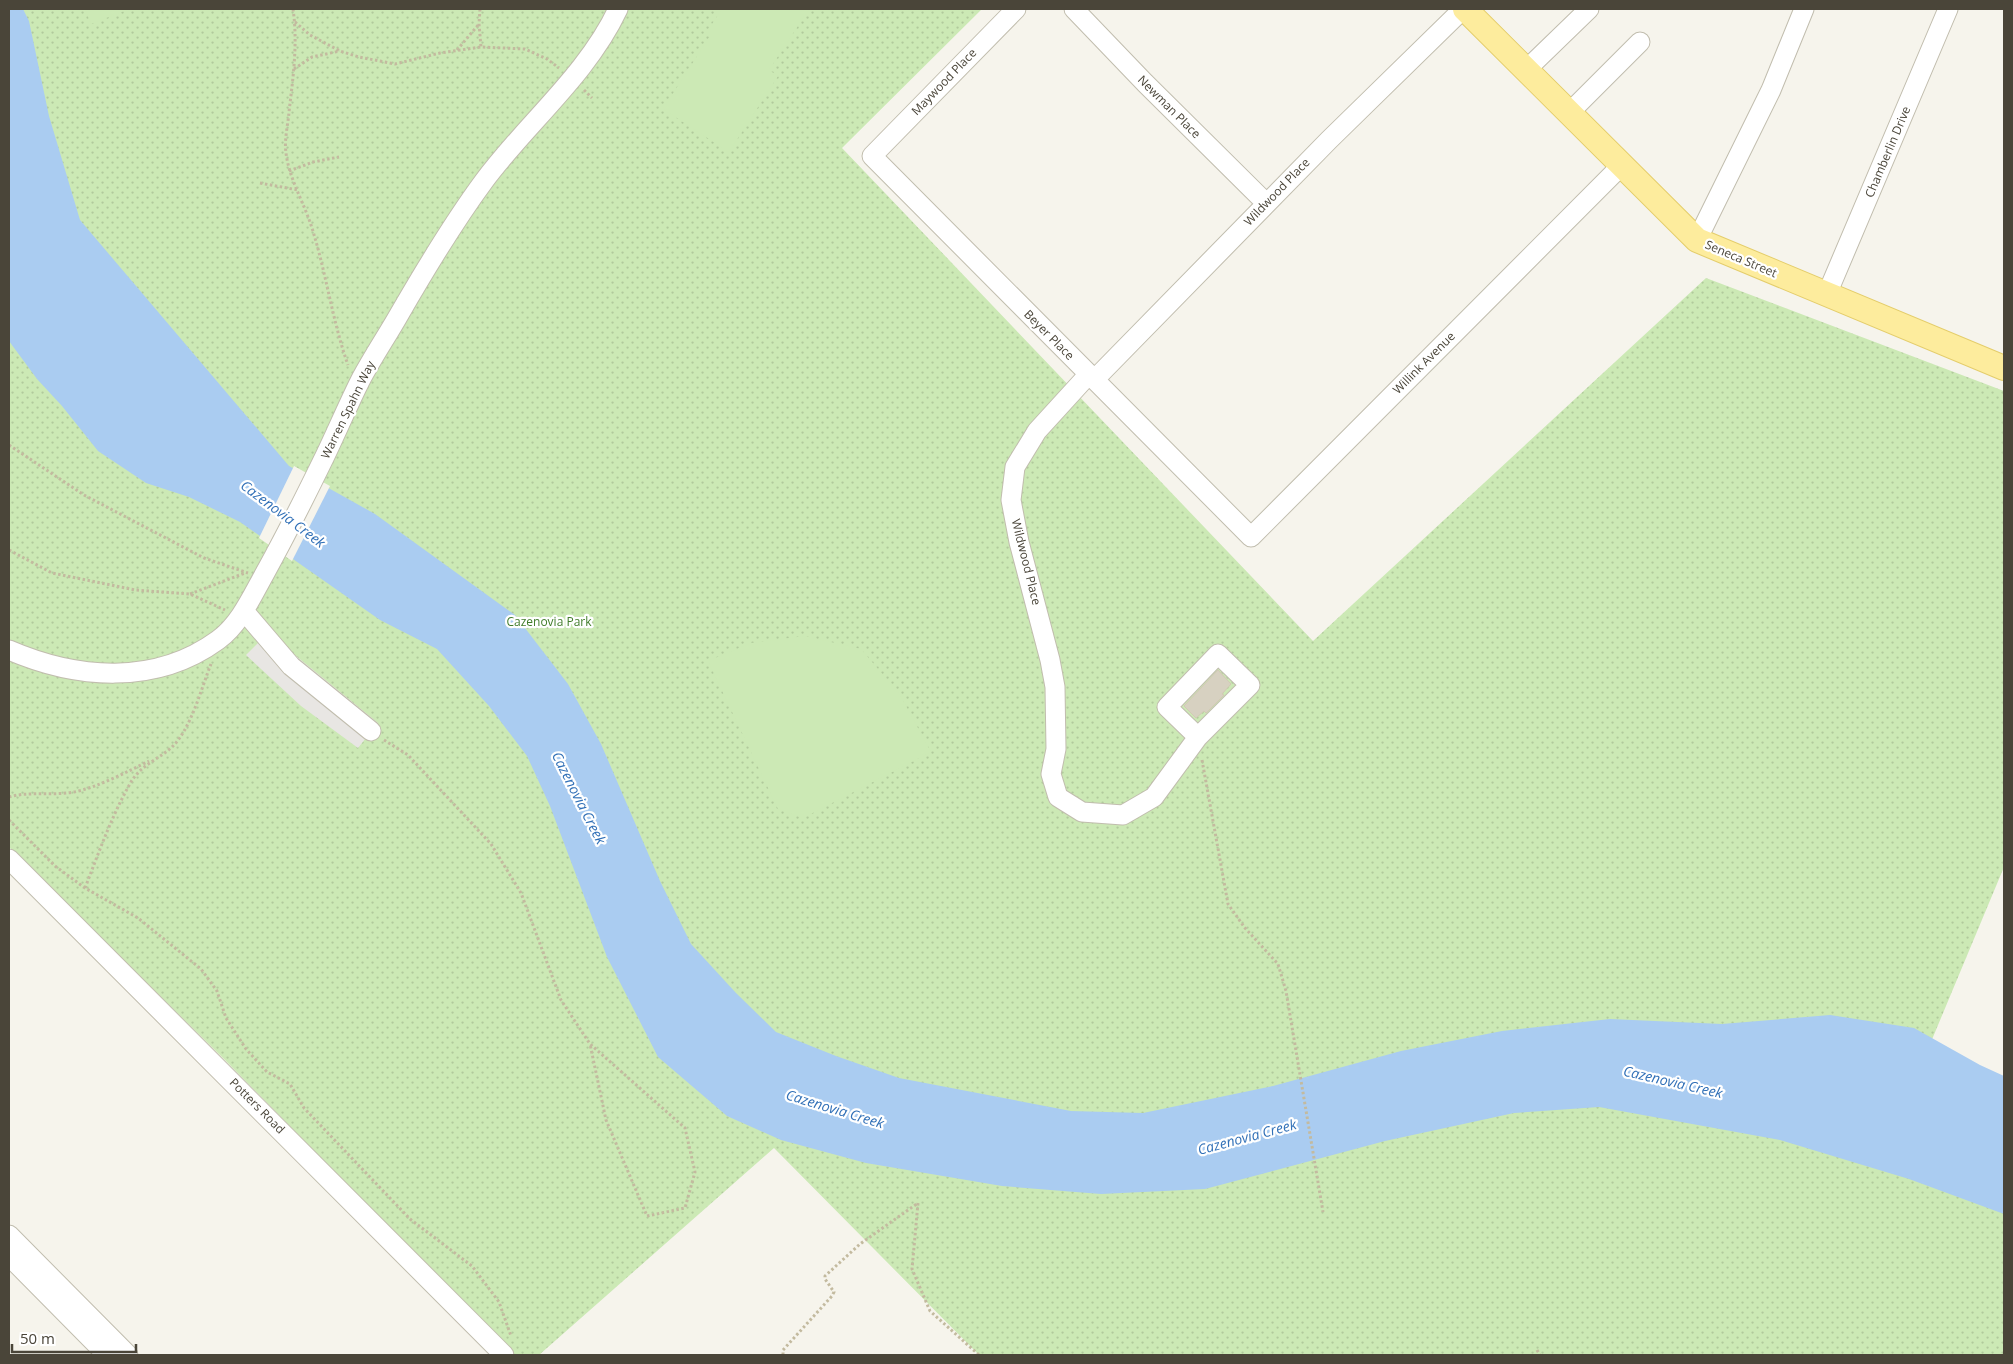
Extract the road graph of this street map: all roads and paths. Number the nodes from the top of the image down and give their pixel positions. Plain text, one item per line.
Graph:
1 (293, 9) edge
2 (480, 9) edge
3 (618, 9) edge
4 (1016, 9) edge
5 (1074, 9) edge
6 (1464, 9) edge
7 (1589, 9) edge
8 (1804, 9) edge
9 (1948, 9) edge
10 (295, 22) junction
11 (479, 24) junction
12 (1640, 42) dead end
13 (481, 48) junction
14 (456, 50) junction
15 (340, 51) junction
16 (294, 69) junction
17 (561, 70) dead end
18 (1526, 70) junction
19 (582, 88) dead end
20 (592, 98) dead end
21 (1569, 113) junction
22 (339, 156) dead end
23 (872, 156) joint
24 (1621, 166) junction
25 (289, 171) junction
26 (260, 183) dead end
27 (298, 190) junction
28 (1266, 203) junction
29 (1697, 240) junction
30 (1827, 294) junction
31 (2004, 368) edge
32 (351, 370) dead end
33 (1091, 377) junction
34 (9, 445) edge
35 (1227, 513) joint
36 (9, 550) edge
37 (190, 594) junction
38 (220, 607) dead end
39 (244, 611) junction
40 (9, 650) edge
41 (213, 658) dead end
42 (371, 731) joint
43 (1198, 737) dead end
44 (152, 760) junction
45 (1202, 760) dead end
46 (9, 797) edge
47 (9, 820) edge
48 (9, 859) edge
49 (86, 888) junction
50 (590, 1044) junction
51 (1324, 1212) dead end
52 (9, 1235) edge
53 (9, 1256) edge
54 (512, 1338) dead end
55 (1537, 1350) dead end
56 (107, 1355) edge
57 (128, 1355) edge
58 (504, 1355) edge
59 (783, 1355) edge
60 (979, 1355) edge
61 (1540, 1355) edge

1 - 10 path
2 - 11 path
3 - 39 street, Warren Spahn Way
4 - 23 street, Maywood Place
5 - 28 street, Newman Place
6 - 18 main road, Seneca Street
6 - 28 street, Wildwood Place
7 - 18 street
8 - 29 street
9 - 30 street, Chamberlin Drive
10 - 15 path
10 - 16 path
11 - 13 path
11 - 14 path
12 - 21 street
13 - 14 path
13 - 17 path
14 - 15 path
15 - 16 path
16 - 25 path
18 - 21 main road, Seneca Street
19 - 20 path
21 - 24 main road, Seneca Street
22 - 25 path
23 - 33 street, Beyer Place
24 - 29 main road, Seneca Street
24 - 35 street, Willink Avenue
25 - 27 path
26 - 27 path
27 - 32 path
28 - 33 street, Wildwood Place
29 - 30 main road, Seneca Street
30 - 31 main road, Seneca Street
33 - 35 street, Beyer Place
33 - 43 street, Wildwood Place
34 - 37 path
36 - 37 path
37 - 38 path
39 - 40 street, Warren Spahn Way
39 - 42 street
41 - 44 path
42 - 50 path
44 - 46 path
44 - 49 path
45 - 51 path
47 - 49 path
48 - 58 street, Potters Road
49 - 54 path
50 - 50 path
52 - 57 street
53 - 56 street
55 - 61 path
59 - 60 path

